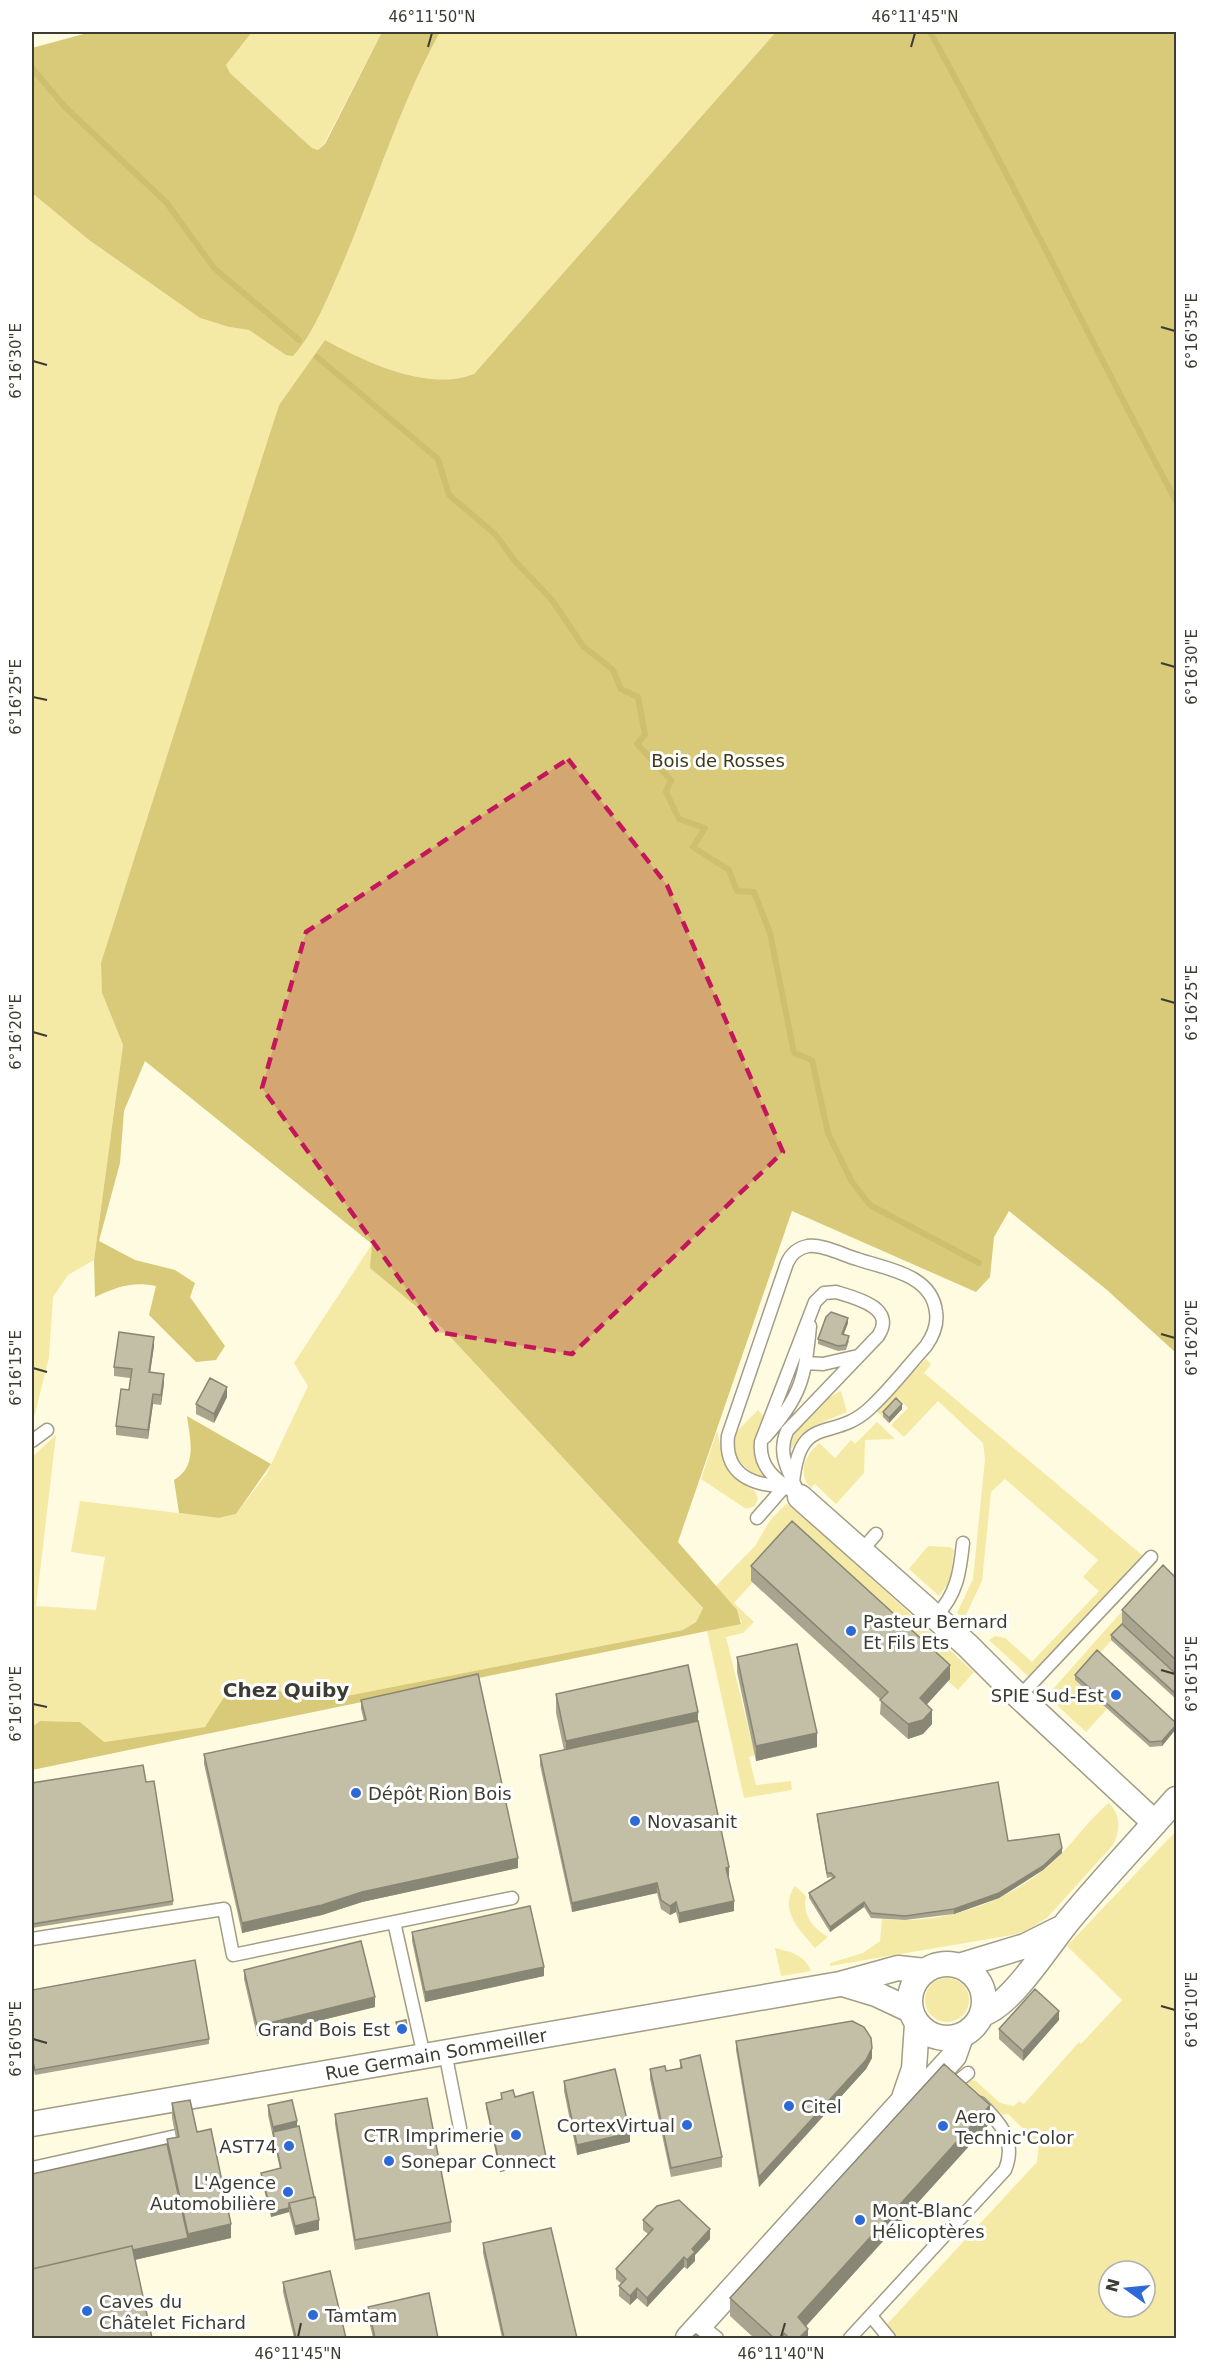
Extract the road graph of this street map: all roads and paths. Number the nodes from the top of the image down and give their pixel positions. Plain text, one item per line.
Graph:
1 (811, 1310) junction
2 (858, 1356) junction
3 (806, 1364) junction
4 (47, 1430) dead end
5 (32, 1442) edge
6 (761, 1442) junction
7 (793, 1488) junction
8 (757, 1518) dead end
9 (963, 1543) dead end
10 (1150, 1557) dead end
11 (936, 1616) junction
12 (1019, 1697) junction
13 (1176, 1799) edge
14 (1155, 1823) junction
15 (512, 1898) dead end
16 (394, 1922) junction
17 (1067, 1922) junction
18 (32, 1939) edge
19 (960, 1966) junction
20 (925, 1971) junction
21 (840, 1983) junction
22 (982, 2014) junction
23 (914, 2017) junction
24 (961, 2036) junction
25 (435, 2054) junction
26 (968, 2073) dead end
27 (960, 2084) junction
28 (903, 2101) junction
29 (32, 2124) edge
30 (460, 2128) dead end
31 (176, 2136) edge
32 (32, 2168) edge
33 (871, 2316) junction
34 (702, 2334) edge
35 (850, 2338) edge
36 (890, 2338) edge

1 - 2 lane
1 - 3 lane
1 - 6 lane
2 - 3 lane
2 - 7 lane
3 - 6 lane
4 - 5 lane
6 - 7 lane
7 - 7 lane
7 - 8 lane
7 - 11 street
9 - 11 lane
10 - 12 lane
11 - 12 street
12 - 14 street
13 - 14 street, Rue Germain Sommeiller
14 - 17 street, Rue Germain Sommeiller
15 - 16 lane
16 - 18 lane
16 - 25 lane
17 - 19 street, Rue Germain Sommeiller
17 - 22 street, Rue Germain Sommeiller
19 - 20 street, Rue Germain Sommeiller
19 - 22 street
20 - 21 street, Rue Germain Sommeiller
20 - 23 street, Rue Germain Sommeiller
21 - 23 street, Rue Germain Sommeiller
21 - 25 street, Rue Germain Sommeiller
22 - 24 street, Rue Germain Sommeiller
23 - 24 street, Rue Germain Sommeiller
23 - 28 street, Rue Germain Sommeiller
24 - 27 street, Rue Germain Sommeiller
25 - 29 street, Rue Germain Sommeiller
25 - 30 lane
26 - 27 lane
27 - 28 street, Rue Germain Sommeiller
27 - 33 lane
28 - 34 street, Rue Germain Sommeiller
31 - 32 lane
33 - 35 lane
33 - 36 lane

